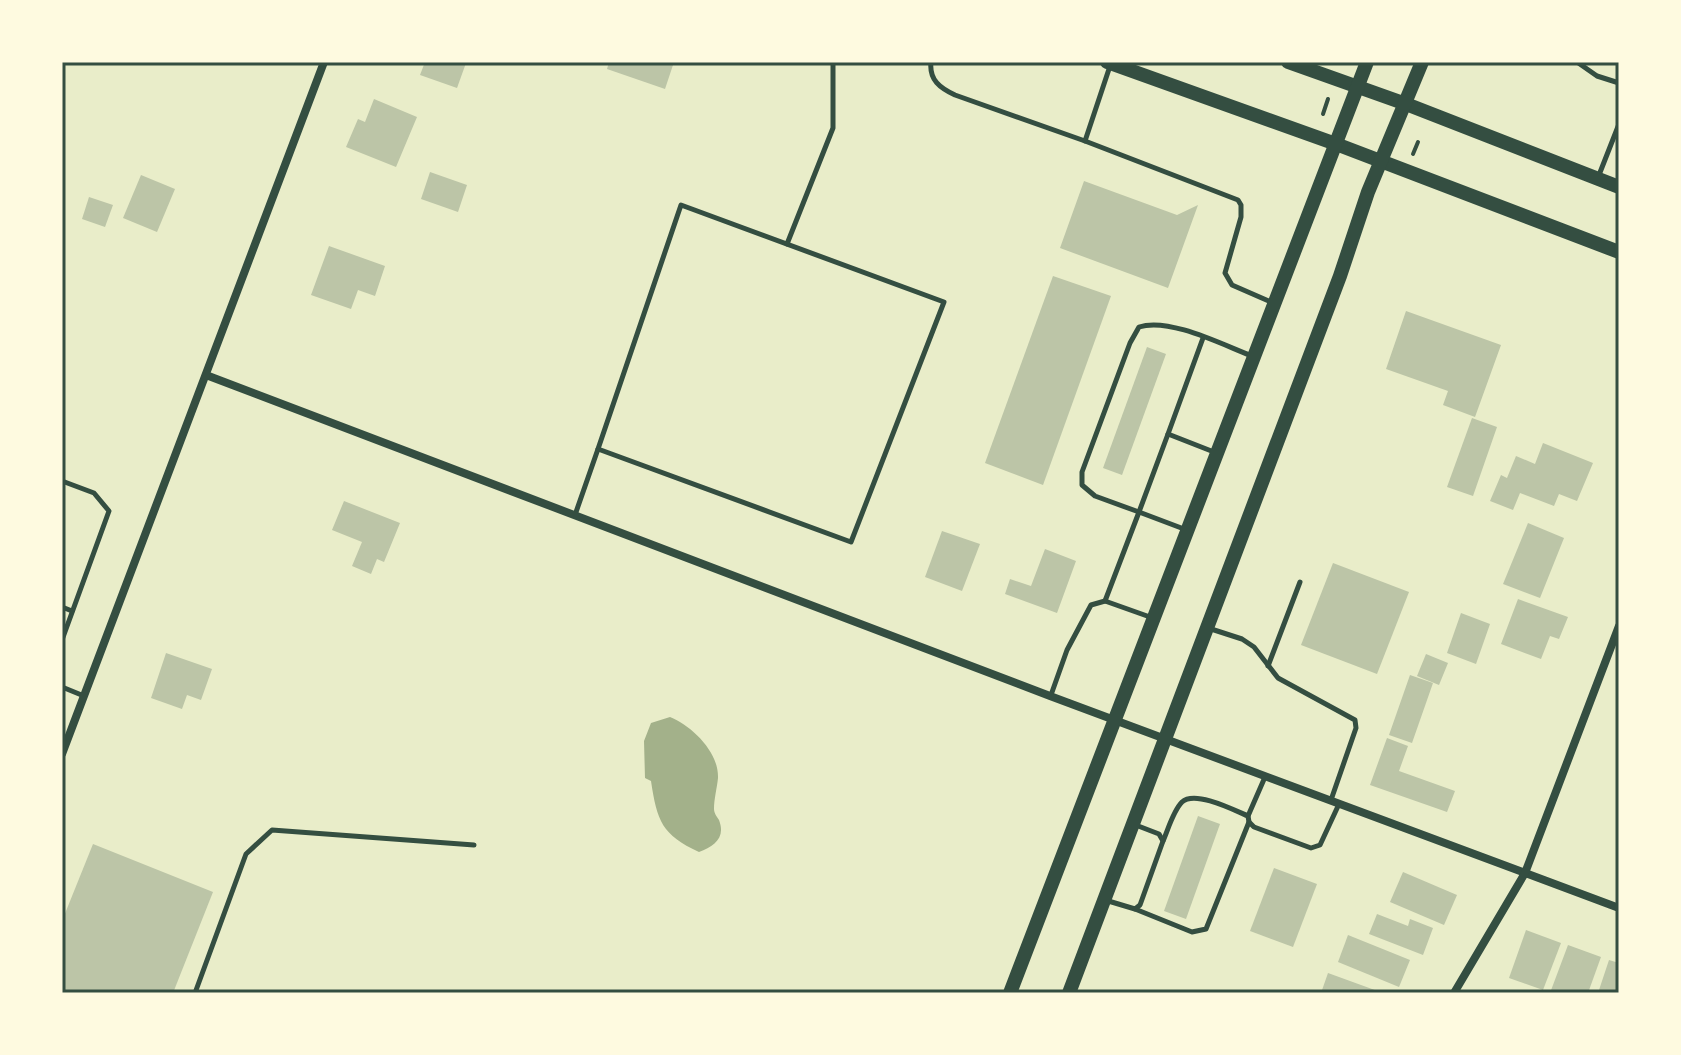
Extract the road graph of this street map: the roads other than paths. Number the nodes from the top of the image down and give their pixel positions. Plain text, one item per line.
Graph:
1 (324, 62) edge
2 (833, 62) edge
3 (931, 62) edge
4 (1288, 62) edge
5 (1367, 62) edge
6 (1422, 62) edge
7 (1577, 62) edge
8 (1109, 63) edge
9 (1619, 83) edge
10 (1358, 87) junction
11 (1406, 104) junction
12 (1619, 124) edge
13 (1085, 141) junction
14 (1336, 144) junction
15 (1380, 161) junction
16 (1598, 178) junction
17 (1619, 187) edge
18 (787, 244) junction
19 (1619, 252) edge
20 (1276, 304) junction
21 (1203, 338) junction
22 (1255, 357) junction
23 (206, 375) junction
24 (1168, 434) junction
25 (598, 449) junction
26 (1218, 454) junction
27 (62, 481) edge
28 (1139, 512) junction
29 (575, 516) junction
30 (1189, 531) junction
31 (1300, 582) dead end
32 (1105, 601) junction
33 (62, 607) edge
34 (72, 611) junction
35 (1155, 619) junction
36 (1619, 626) edge
37 (1206, 627) junction
38 (62, 640) edge
39 (1267, 667) junction
40 (62, 687) edge
41 (84, 696) junction
42 (1050, 696) junction
43 (1116, 721) junction
44 (1163, 739) junction
45 (62, 754) edge
46 (1265, 777) junction
47 (1335, 803) junction
48 (1248, 819) junction
49 (1132, 824) junction
50 (1163, 841) junction
51 (474, 845) dead end
52 (1525, 873) junction
53 (1104, 900) junction
54 (1619, 908) edge
55 (1135, 909) junction
56 (195, 993) edge
57 (1010, 993) edge
58 (1069, 993) edge
59 (1454, 993) edge

1 - 23 street
2 - 18 lane
3 - 13 lane
4 - 10 main road
5 - 10 main road
6 - 11 main road
7 - 9 lane
8 - 13 lane
8 - 14 main road
10 - 11 main road
10 - 14 main road
11 - 15 main road
11 - 16 main road
12 - 16 lane
13 - 20 lane
14 - 15 main road
14 - 20 main road
15 - 19 main road
15 - 37 main road
16 - 17 main road
18 - 25 lane
18 - 25 lane
20 - 22 main road
21 - 22 lane
21 - 24 lane
21 - 28 lane
22 - 26 main road
23 - 29 street
23 - 41 street
24 - 26 lane
24 - 28 lane
25 - 29 lane
26 - 30 main road
27 - 34 lane
28 - 30 lane
28 - 32 lane
29 - 42 street
30 - 35 main road
31 - 39 lane
32 - 35 lane
32 - 42 lane
33 - 34 lane
34 - 38 lane
35 - 43 main road
36 - 52 street
37 - 39 lane
37 - 44 main road
39 - 47 lane
40 - 41 lane
41 - 45 street
42 - 43 street
43 - 44 street
43 - 57 main road
44 - 46 street
44 - 49 main road
46 - 47 street
46 - 48 lane
47 - 48 lane
47 - 52 street
48 - 50 lane
48 - 55 lane
49 - 50 lane
49 - 53 main road
50 - 55 lane
51 - 56 lane
52 - 54 street
52 - 59 street
53 - 55 lane
53 - 58 main road

